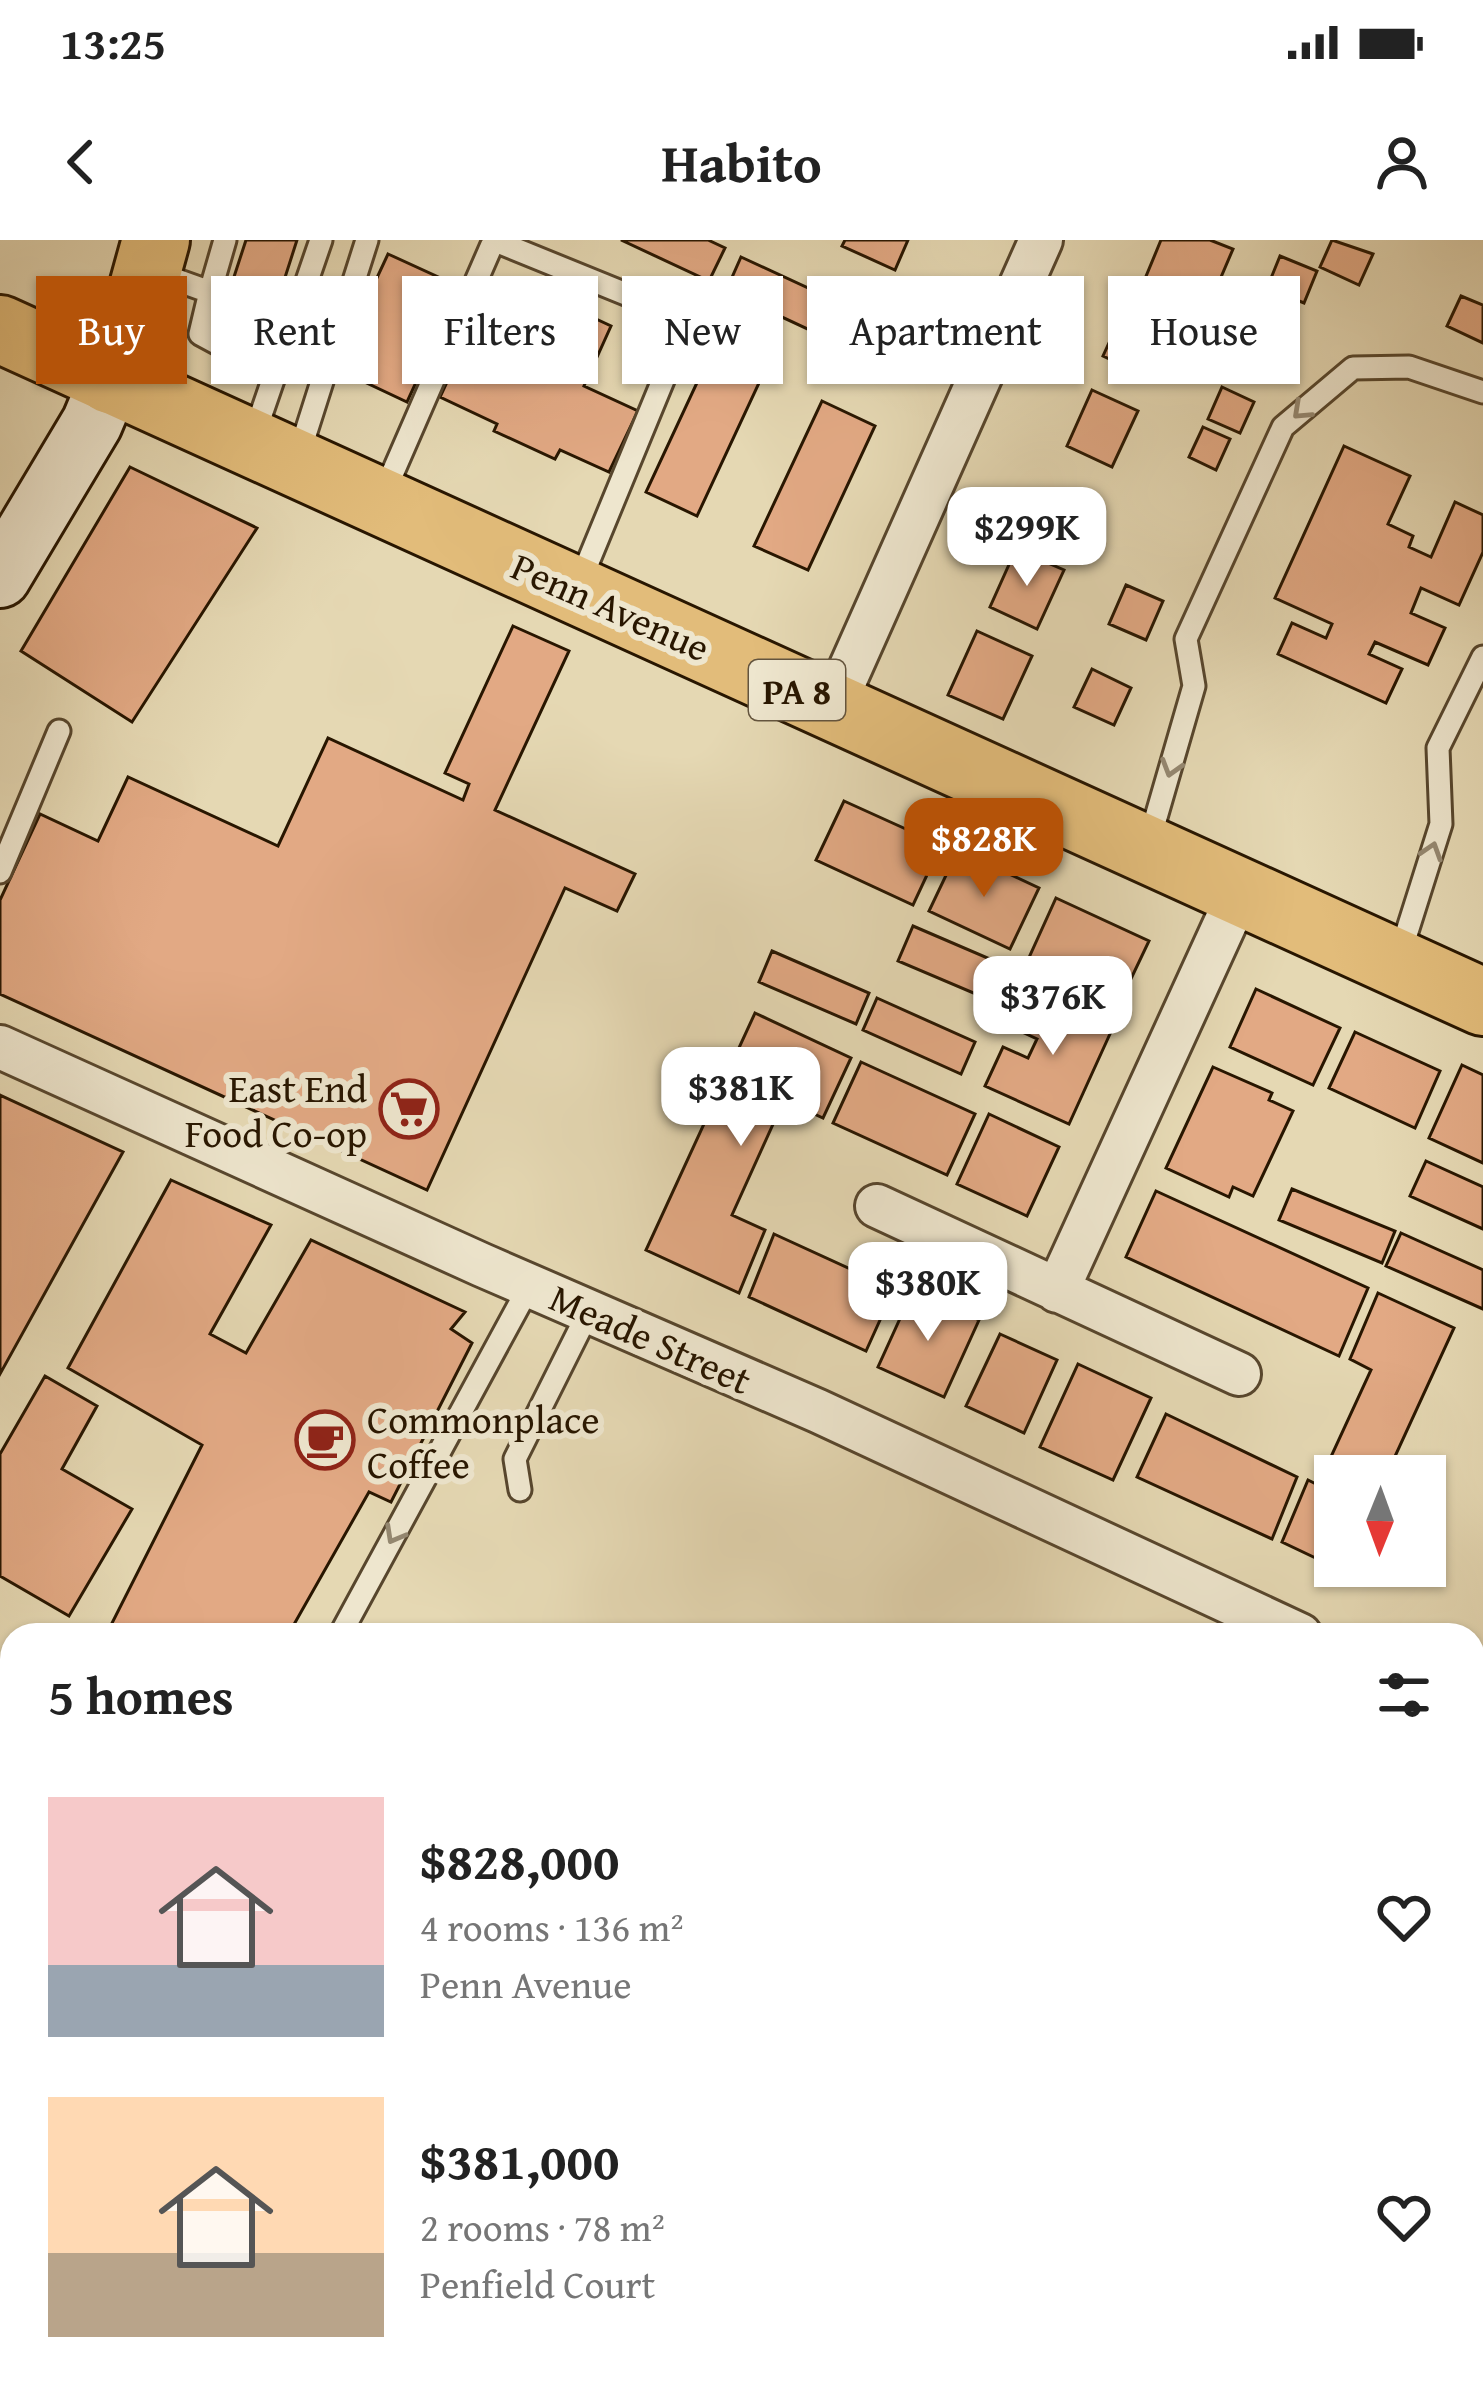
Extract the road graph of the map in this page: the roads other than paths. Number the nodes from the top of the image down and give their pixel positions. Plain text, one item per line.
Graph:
1 (225, 240) edge
2 (367, 240) edge
3 (494, 240) edge
4 (1041, 240) edge
5 (317, 241) edge
6 (152, 255) edge
7 (221, 276) edge
8 (302, 276) edge
9 (211, 290) edge
10 (211, 311) edge
11 (0, 329) edge
12 (211, 340) edge
13 (36, 346) edge
14 (108, 384) edge
15 (119, 384) edge
16 (276, 384) edge
17 (1483, 392) edge
18 (274, 452) junction
19 (380, 501) junction
20 (0, 577) edge
21 (577, 590) junction
22 (1483, 657) edge
23 (833, 707) junction
24 (59, 731) dead end
25 (9, 825) edge
26 (1147, 850) junction
27 (0, 872) edge
28 (1240, 891) junction
29 (1397, 963) junction
30 (1483, 1002) edge
31 (0, 1047) edge
32 (877, 1206) dead end
33 (530, 1285) junction
34 (1057, 1291) junction
35 (589, 1311) junction
36 (1239, 1374) dead end
37 (520, 1490) dead end
38 (347, 1623) edge
39 (1274, 1623) edge

1 - 7 lane
2 - 18 lane
3 - 19 lane
3 - 21 lane
4 - 23 street
5 - 8 lane
6 - 9 lane
10 - 12 lane
11 - 13 main road, Penn Avenue / PA 8
14 - 20 main road
15 - 18 main road, Penn Avenue / PA 8
16 - 18 lane
17 -> 26 lane
18 - 19 main road, Penn Avenue / PA 8
19 - 21 main road, Penn Avenue / PA 8
21 - 23 main road, Penn Avenue / PA 8
29 -> 22 lane
23 - 26 main road, Penn Avenue / PA 8
24 - 25 lane
25 - 27 lane
26 - 28 main road, Penn Avenue / PA 8
28 - 29 main road, Penn Avenue / PA 8
28 - 34 street
29 - 30 main road, Penn Avenue / PA 8
31 - 33 street, Meade Street
32 - 34 street
33 - 35 street, Meade Street
33 -> 38 lane
34 - 36 street
35 - 37 lane
35 - 39 street, Meade Street

